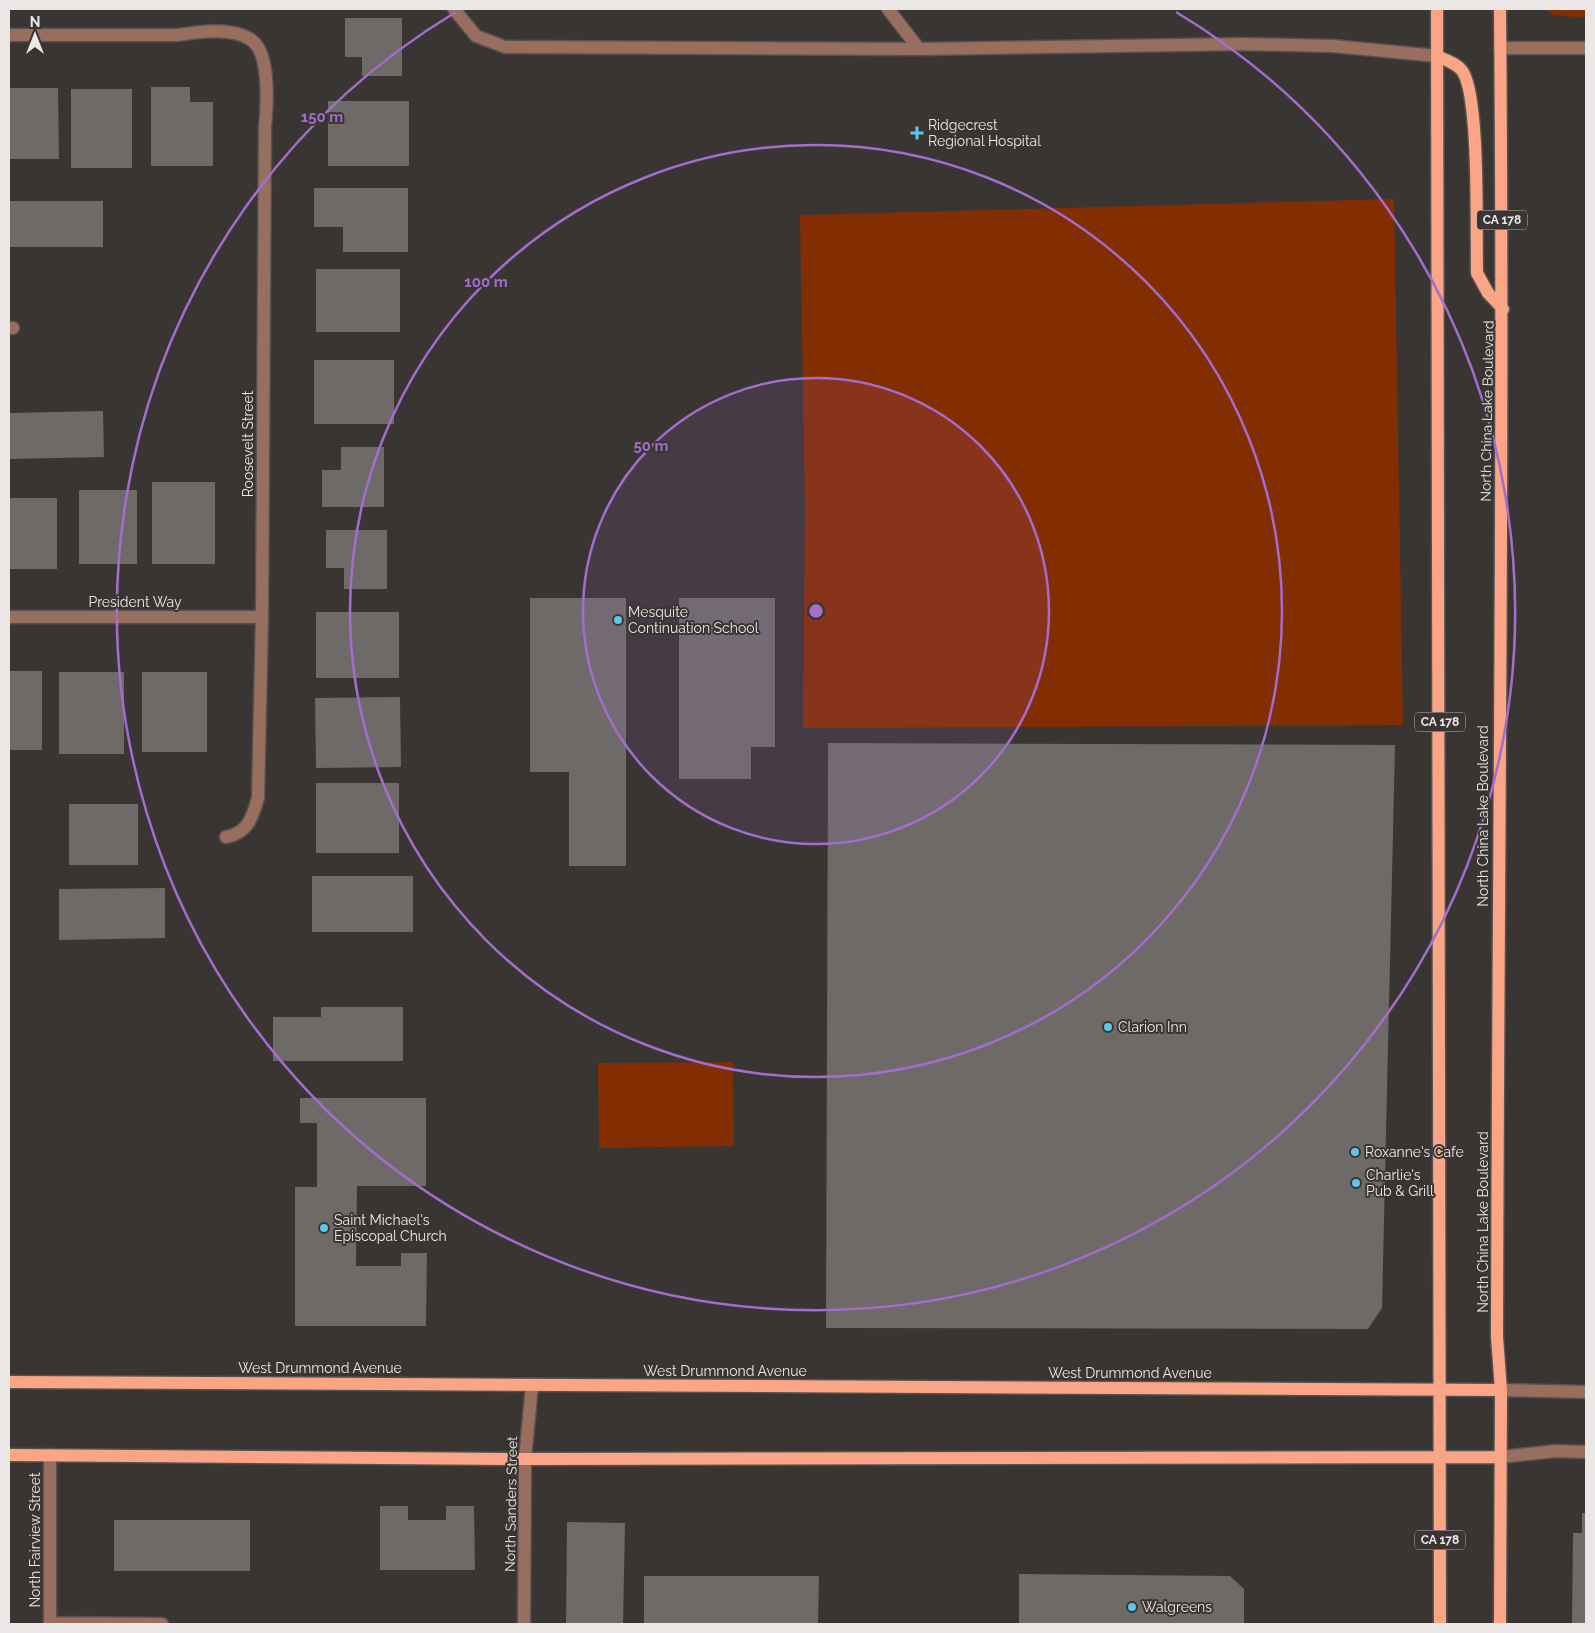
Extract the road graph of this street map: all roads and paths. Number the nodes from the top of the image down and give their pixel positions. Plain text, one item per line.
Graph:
1 (454, 9) edge
2 (888, 9) edge
3 (1437, 9) edge
4 (1500, 9) edge
5 (9, 35) edge
6 (1500, 48) junction
7 (1586, 48) edge
8 (919, 50) junction
9 (1437, 56) junction
10 (1502, 309) junction
11 (9, 617) edge
12 (262, 617) junction
13 (226, 837) dead end
14 (9, 1382) edge
15 (532, 1385) junction
16 (1440, 1389) junction
17 (1501, 1390) junction
18 (1586, 1392) edge
19 (1586, 1452) edge
20 (9, 1455) edge
21 (50, 1455) junction
22 (1440, 1456) junction
23 (1500, 1457) junction
24 (525, 1458) junction
25 (50, 1624) edge
26 (162, 1624) edge
27 (524, 1624) edge
28 (1440, 1624) edge
29 (1500, 1624) edge

1 - 8 street
2 - 8 street
3 - 9 main road, CA 178
4 - 6 main road, North China Lake Boulevard / CA 178
5 - 12 street, Roosevelt Street
6 - 7 street
6 - 10 main road, North China Lake Boulevard / CA 178
8 - 9 street
9 - 10 main road
9 - 16 main road, CA 178
10 - 17 main road, North China Lake Boulevard / CA 178
11 - 12 street, President Way
12 - 13 street, Roosevelt Street
14 - 15 main road, West Drummond Avenue
15 - 16 main road, West Drummond Avenue
15 - 24 street, North Sanders Street
16 - 17 main road, West Drummond Avenue
16 - 22 main road, CA 178
17 - 18 street
17 - 23 main road, North China Lake Boulevard / CA 178
19 - 23 street
20 - 21 main road
21 - 24 main road
21 - 25 street, North Fairview Street
22 - 23 main road
22 - 24 main road
22 - 28 main road, CA 178
23 - 29 main road, North China Lake Boulevard / CA 178
24 - 27 street, North Sanders Street
25 - 26 street

